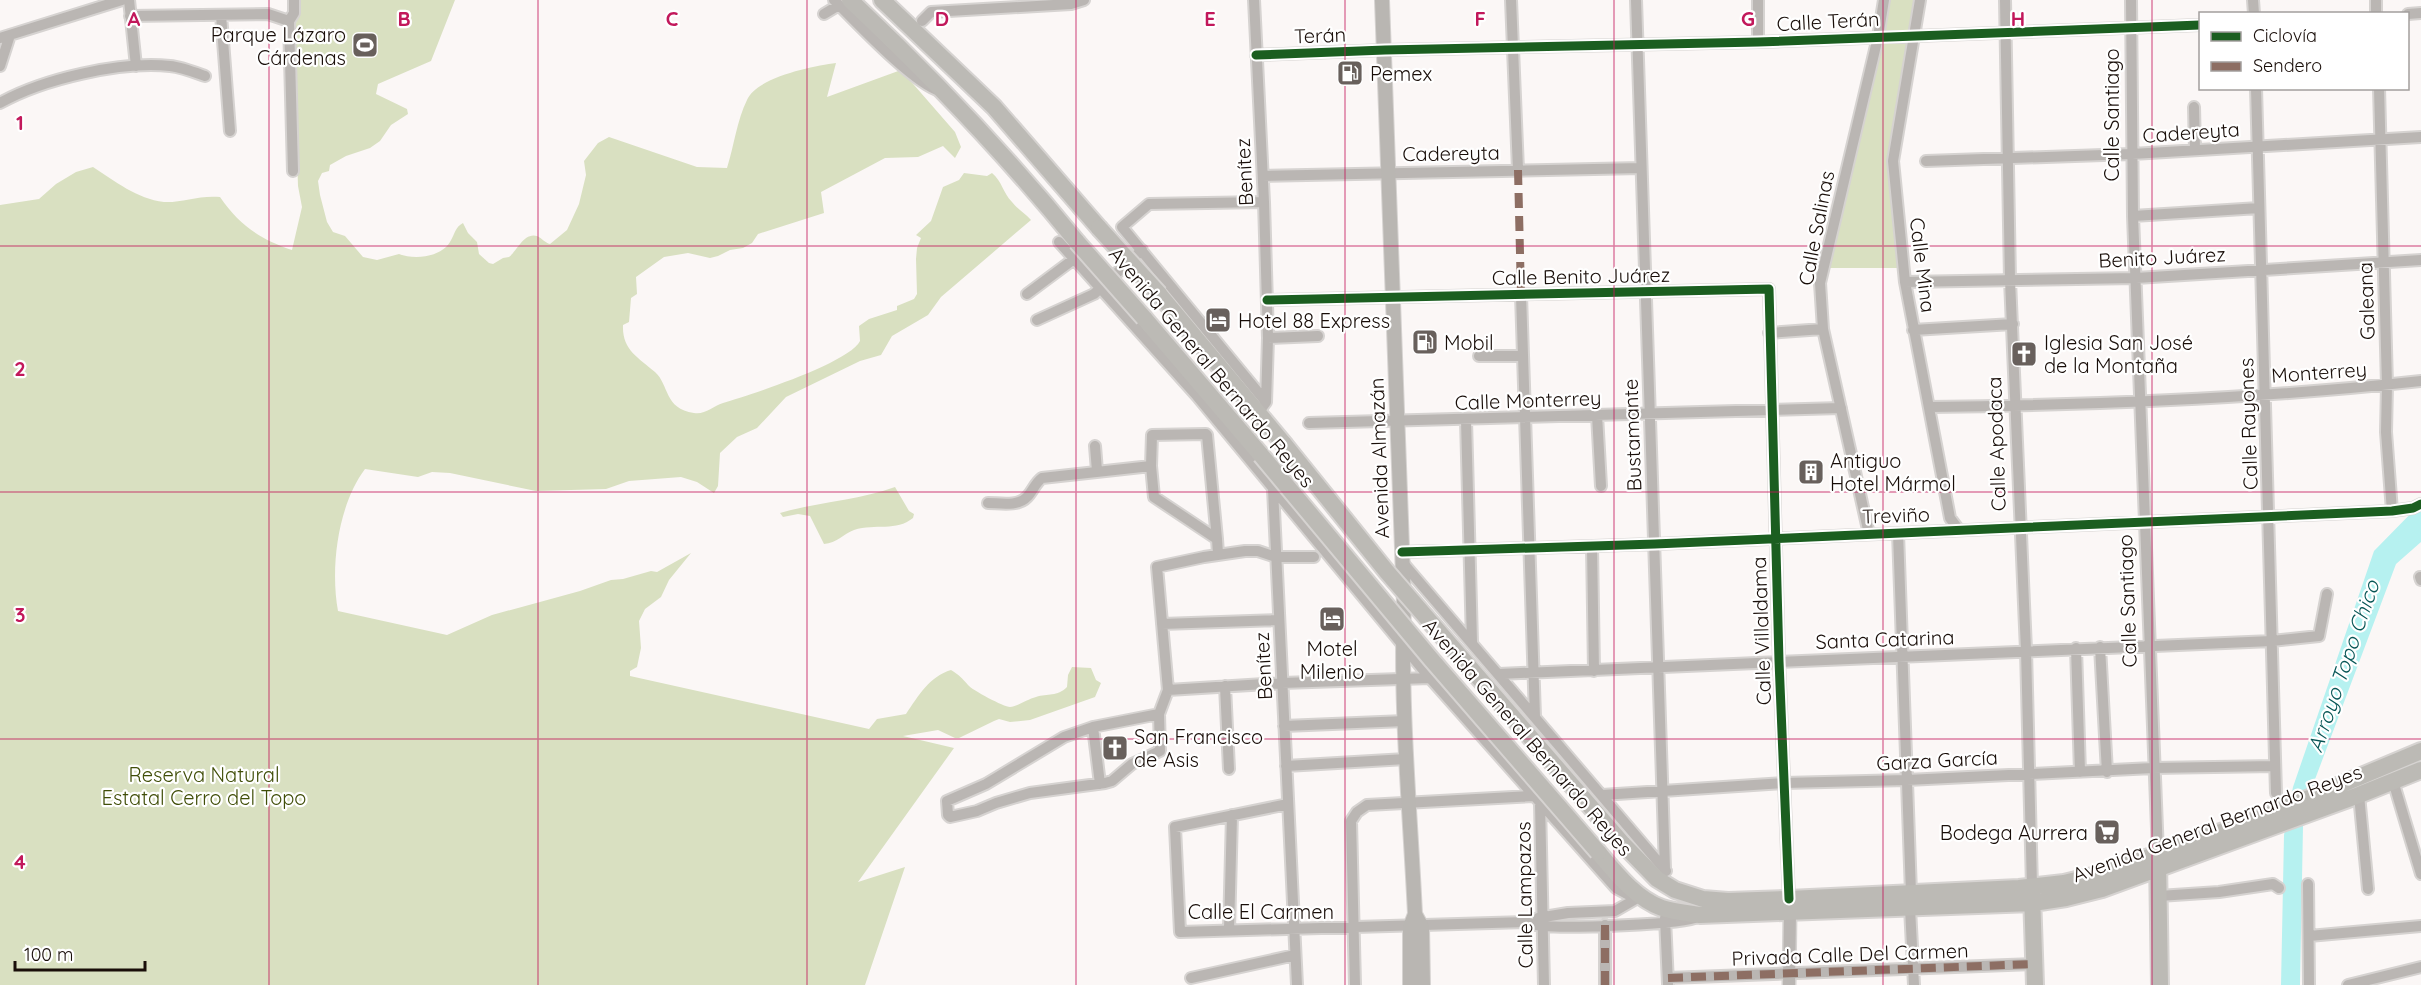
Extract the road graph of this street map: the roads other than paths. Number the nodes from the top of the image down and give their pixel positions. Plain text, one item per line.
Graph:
1 (122, 0) edge
2 (129, 0) edge
3 (294, 0) edge
4 (882, 0) edge
5 (930, 0) edge
6 (1084, 0) edge
7 (1254, 0) edge
8 (1382, 0) edge
9 (1511, 0) edge
10 (1636, 0) edge
11 (1758, 0) edge
12 (1884, 0) edge
13 (1920, 0) edge
14 (2005, 0) edge
15 (2131, 0) edge
16 (107, 2) edge
17 (841, 2) edge
18 (932, 12) junction
19 (824, 14) dead end
20 (221, 15) junction
21 (130, 16) junction
22 (289, 21) junction
23 (922, 21) dead end
24 (2199, 25) edge
25 (2132, 28) junction
26 (2005, 34) junction
27 (1914, 36) junction
28 (5, 37) edge
29 (1878, 37) junction
30 (1758, 42) junction
31 (1638, 44) junction
32 (1512, 47) junction
33 (1385, 50) junction
34 (1257, 55) junction
35 (0, 66) edge
36 (136, 66) junction
37 (205, 76) dead end
38 (2256, 90) edge
39 (2379, 90) edge
40 (0, 103) edge
41 (2194, 107) dead end
42 (230, 131) dead end
43 (2421, 137) edge
44 (2381, 139) junction
45 (2257, 146) junction
46 (2195, 150) junction
47 (2132, 154) junction
48 (2008, 158) junction
49 (1926, 161) dead end
50 (1641, 168) junction
51 (1518, 170) junction
52 (293, 171) dead end
53 (1051, 172) junction
54 (1389, 172) junction
55 (1263, 176) junction
56 (1033, 188) junction
57 (1264, 202) junction
58 (2259, 208) junction
59 (2133, 216) junction
60 (1059, 242) dead end
61 (1142, 250) junction
62 (1074, 259) junction
63 (2421, 260) edge
64 (2383, 263) junction
65 (2260, 270) junction
66 (2136, 278) junction
67 (2010, 280) junction
68 (1905, 282) junction
69 (1101, 289) junction
70 (1769, 289) joint
71 (1647, 292) junction
72 (1027, 294) dead end
73 (1521, 295) junction
74 (1393, 298) junction
75 (1267, 300) junction
76 (1037, 320) dead end
77 (2013, 324) junction
78 (1823, 329) junction
79 (1913, 330) junction
80 (1769, 333) junction
81 (1318, 336) dead end
82 (1268, 338) junction
83 (1203, 345) junction
84 (1479, 356) dead end
85 (1522, 356) junction
86 (1182, 364) junction
87 (2421, 381) edge
88 (2387, 385) junction
89 (1201, 394) junction
90 (2265, 394) junction
91 (2141, 400) junction
92 (2017, 406) junction
93 (1262, 407) junction
94 (1930, 407) junction
95 (1841, 408) junction
96 (1771, 410) junction
97 (1649, 414) junction
98 (1597, 415) junction
99 (1525, 418) junction
100 (1466, 420) junction
101 (1397, 422) junction
102 (1309, 423) dead end
103 (1095, 446) dead end
104 (1151, 466) junction
105 (1097, 471) junction
106 (1601, 486) dead end
107 (1273, 489) junction
108 (988, 503) dead end
109 (2421, 504) edge
110 (2392, 511) junction
111 (2268, 517) junction
112 (2145, 522) junction
113 (2020, 528) junction
114 (1959, 530) junction
115 (1898, 533) junction
116 (1869, 534) junction
117 (1776, 538) junction
118 (1217, 539) junction
119 (1654, 544) junction
120 (1592, 546) junction
121 (1529, 549) junction
122 (1470, 550) junction
123 (1218, 554) junction
124 (1276, 556) junction
125 (1314, 557) dead end
126 (1402, 558) junction
127 (2326, 594) dead end
128 (1439, 607) junction
129 (1279, 620) junction
130 (1162, 624) junction
131 (1472, 642) junction
132 (2272, 642) junction
133 (1402, 644) junction
134 (2150, 646) junction
135 (2100, 647) junction
136 (2076, 648) junction
137 (2026, 650) junction
138 (1901, 656) junction
139 (1779, 661) junction
140 (1418, 664) junction
141 (1657, 667) junction
142 (1594, 671) junction
143 (1499, 674) junction
144 (1533, 674) junction
145 (1403, 678) junction
146 (1430, 678) junction
147 (1282, 682) junction
148 (1225, 686) junction
149 (1168, 690) junction
150 (1159, 714) junction
151 (1535, 718) junction
152 (1405, 721) junction
153 (1284, 726) junction
154 (1093, 727) junction
155 (2421, 751) edge
156 (1406, 759) junction
157 (1286, 766) junction
158 (2275, 766) junction
159 (2154, 768) junction
160 (1229, 769) dead end
161 (2421, 770) edge
162 (2080, 772) junction
163 (2107, 772) junction
164 (2030, 774) junction
165 (1907, 780) junction
166 (2393, 781) junction
167 (1784, 783) junction
168 (1100, 784) junction
169 (1663, 791) junction
170 (2276, 794) dead end
171 (1602, 795) junction
172 (2359, 795) junction
173 (1536, 800) junction
174 (1410, 803) junction
175 (1288, 804) junction
176 (1232, 815) junction
177 (2158, 861) junction
178 (1665, 869) junction
179 (2421, 874) edge
180 (2308, 884) dead end
181 (2279, 888) dead end
182 (2368, 889) dead end
183 (1675, 891) junction
184 (1641, 895) junction
185 (2032, 895) junction
186 (2159, 896) junction
187 (1910, 900) junction
188 (1789, 906) junction
189 (1665, 916) junction
190 (1543, 921) junction
191 (1416, 922) junction
192 (1605, 925) junction
193 (2421, 926) edge
194 (1354, 928) junction
195 (1294, 929) junction
196 (1229, 930) junction
197 (2308, 936) junction
198 (1295, 955) junction
199 (2034, 964) junction
200 (2421, 967) edge
201 (1913, 969) junction
202 (1191, 978) dead end
203 (1789, 980) edge
204 (2384, 981) edge
205 (1668, 982) edge
206 (1297, 985) edge
207 (1355, 985) edge
208 (1410, 985) edge
209 (1423, 985) edge
210 (1544, 985) edge
211 (1605, 985) edge
212 (1914, 985) edge
213 (2035, 985) edge
214 (2160, 985) edge
215 (2309, 985) edge
216 (2349, 985) edge

1 - 16 street
2 - 21 street
3 - 22 street
4 - 53 main road, Avenida General Bernardo Reyes
5 - 18 street
6 - 18 street
7 - 34 street, Benítez
8 - 33 main road, Avenida Almazán
9 - 32 street
10 - 31 street, Bustamante
11 - 30 street
12 - 29 street, Calle Salinas
13 - 27 street, Calle Mina
14 - 26 street, Calle Apodaca
15 - 25 street, Calle Santiago
16 - 28 street
17 - 19 street
17 - 56 main road, Avenida General Bernardo Reyes
18 - 23 street
20 - 21 street
20 - 22 street
20 - 42 street
21 - 36 street
22 - 52 street
24 - 25 street, Calle Terán
25 - 26 street, Calle Terán
25 - 47 street, Calle Santiago
26 - 27 street, Calle Terán
26 - 48 street, Calle Apodaca
27 - 29 street, Calle Terán
27 - 68 street, Calle Mina
28 - 35 street
29 - 30 street, Calle Terán
29 - 78 street, Calle Salinas
30 - 31 street, Calle Terán
31 - 32 street, Calle Terán
31 - 50 street, Bustamante
32 - 33 street, Calle Terán
32 - 51 street
33 - 34 street, Terán
33 - 54 main road, Avenida Almazán
34 - 55 street, Benítez
36 - 37 street
36 - 40 street
38 - 45 street, Calle Rayones
39 - 44 street, Galeana
41 - 46 street
43 - 44 street, Cadereyta
44 - 45 street, Cadereyta
44 - 64 street, Galeana
45 - 46 street, Cadereyta
45 - 58 street, Calle Rayones
46 - 47 street, Cadereyta
47 - 48 street, Cadereyta
47 - 59 street, Calle Santiago
48 - 49 street, Cadereyta
48 - 67 street, Calle Apodaca
50 - 51 street, Cadereyta
50 - 71 street, Bustamante
51 - 54 street, Cadereyta
53 - 56 main road
53 - 83 main road, Avenida General Bernardo Reyes, bridge
54 - 55 street, Cadereyta
54 - 74 main road, Avenida Almazán
55 - 57 street, Benítez
56 - 86 main road, Avenida General Bernardo Reyes, bridge
57 - 61 street
57 - 75 street, Benítez
58 - 59 street
58 - 65 street, Calle Rayones
59 - 66 street, Calle Santiago
60 - 62 street
61 - 69 street
61 - 93 street
62 - 69 street
62 - 72 street
63 - 64 street, Benito Juárez
64 - 65 street, Benito Juárez
64 - 88 street, Galeana
65 - 66 street, Benito Juárez
65 - 90 street, Calle Rayones
66 - 67 street, Benito Juárez
66 - 91 street, Calle Santiago
67 - 68 street, Benito Juárez
67 - 77 street, Calle Apodaca
68 - 79 street, Calle Mina
69 - 76 street
69 - 89 street
70 - 71 street, Calle Benito Juárez
70 - 80 street, Calle Villaldama
71 - 73 street, Calle Benito Juárez
71 - 97 street, Bustamante
73 - 74 street, Calle Benito Juárez
73 - 85 street
74 - 75 street
74 - 101 main road, Avenida Almazán
75 - 82 street, Benítez
77 - 79 street
77 - 92 street, Calle Apodaca
78 - 80 street
78 - 95 street, Calle Salinas
79 - 94 street, Calle Mina
80 - 96 street, Calle Villaldama
81 - 82 street
82 - 93 street, Benítez
83 - 86 main road
83 - 93 main road, Avenida General Bernardo Reyes
84 - 85 street
85 - 99 street
86 - 89 main road, Avenida General Bernardo Reyes
87 - 88 street
88 - 90 street, Monterrey
88 - 110 street, Galeana
89 - 107 street
89 - 184 main road, Avenida General Bernardo Reyes, bridge
90 - 91 street, Monterrey
90 - 111 street, Calle Rayones
91 - 92 street, Monterrey
91 - 112 street, Calle Santiago
92 - 94 street, Monterrey
92 - 113 street, Calle Apodaca
93 - 183 main road, Avenida General Bernardo Reyes, bridge
94 - 114 street, Calle Mina
95 - 96 street, Calle Monterrey
95 - 116 street, Calle Salinas
96 - 97 street, Calle Monterrey
96 - 117 street, Calle Villaldama
97 - 98 street, Calle Monterrey
97 - 119 street, Bustamante
98 - 99 street, Calle Monterrey
98 - 106 street
99 - 100 street, Calle Monterrey
99 - 121 street
100 - 101 street, Calle Monterrey
100 - 122 street
101 - 102 street
101 - 126 main road, Avenida Almazán
103 - 105 street
104 - 105 street
104 - 118 street
104 - 118 street
105 - 108 street
107 - 124 street, Benítez
107 - 133 street
109 - 110 street, Treviño
110 - 111 street, Treviño
111 - 112 street, Treviño
111 - 132 street, Calle Rayones
112 - 113 street, Treviño
112 - 134 street, Calle Santiago
113 - 114 street, Treviño
113 - 137 street, Calle Apodaca
114 - 115 street, Treviño
115 - 116 street, Treviño
115 - 138 street
116 - 117 street, Treviño
117 - 119 street, Treviño
117 - 139 street, Calle Villaldama
118 - 123 street
119 - 120 street, Treviño
119 - 141 street, Bustamante
120 - 121 street, Treviño
120 - 142 street
121 - 122 street, Treviño
121 - 144 street
122 - 126 street, Treviño
122 - 131 street
123 - 124 street
123 - 130 street
124 - 125 street
124 - 129 street, Benítez
126 - 128 street
126 - 133 main road, Avenida Almazán
127 - 132 street, Santa Catarina
128 - 131 street
128 - 140 street
129 - 130 street
129 - 147 street, Benítez
130 - 149 street
131 - 143 street
132 - 134 street, Santa Catarina
132 - 158 street, Calle Rayones
133 - 140 street
133 - 145 main road, Avenida Almazán
134 - 135 street, Santa Catarina
134 - 159 street, Calle Santiago
135 - 136 street, Santa Catarina
135 - 163 street
136 - 137 street, Santa Catarina
136 - 162 street
137 - 138 street, Santa Catarina
137 - 164 street, Calle Apodaca
138 - 139 street, Santa Catarina
138 - 165 street
139 - 141 street, Santa Catarina
139 - 167 street, Calle Villaldama
140 - 146 street
141 - 142 street, Santa Catarina
141 - 169 street, Bustamante
142 - 144 street, Santa Catarina
143 - 144 street, Santa Catarina
143 - 151 street
144 - 151 street
145 - 146 street
145 - 147 street
145 - 152 main road, Avenida Almazán
146 - 173 street
147 - 148 street
147 - 153 street, Benítez
148 - 149 street
148 - 160 street
149 - 150 street
150 - 154 street
150 - 168 street
151 - 171 street
152 - 153 street
152 - 156 main road, Avenida Almazán
153 - 157 street, Benítez
154 - 168 street
154 - 168 street
155 - 177 main road, Avenida General Bernardo Reyes
156 - 157 street
156 - 174 main road, Avenida Almazán
157 - 175 street, Benítez
158 - 159 street, Garza García
158 - 170 street, Calle Rayones
159 - 163 street, Garza García
159 - 177 street, Calle Santiago
161 - 166 main road, Avenida General Bernardo Reyes
162 - 163 street, Garza García
162 - 164 street, Garza García
164 - 165 street, Garza García
164 - 185 street, Calle Apodaca
165 - 167 street, Garza García
165 - 187 street
166 - 172 main road, Avenida General Bernardo Reyes
166 - 179 street
167 - 169 street, Garza García
167 - 188 street, Calle Villaldama
169 - 171 street, Garza García
169 - 178 street, Bustamante
171 - 178 street
172 - 177 main road, Avenida General Bernardo Reyes
172 - 182 street
173 - 174 street
173 - 184 street
173 - 190 street, Calle Lampazos
174 - 191 main road, Avenida Almazán
174 - 194 street
175 - 176 street
175 - 195 street, Benítez
176 - 196 street
176 - 196 street, Calle El Carmen
177 - 185 main road, Avenida General Bernardo Reyes
177 - 186 main road, Calle Santiago
178 - 183 street
180 - 197 street
181 - 186 street
183 - 188 main road, Avenida General Bernardo Reyes
184 - 189 main road, Avenida General Bernardo Reyes
184 - 190 street
185 - 187 main road, Avenida General Bernardo Reyes
185 - 199 main road, Calle Apodaca
186 - 214 main road, Calle Santiago
187 - 188 main road, Avenida General Bernardo Reyes
187 - 201 street
188 - 189 main road, Avenida General Bernardo Reyes
188 - 203 street, Calle Villaldama
189 - 192 street
189 - 205 street
190 - 191 street, Calle El Carmen
190 - 192 street
190 - 210 street, Calle Lampazos
191 - 194 street, Calle El Carmen
191 - 208 main road, Avenida Almazán
191 - 209 main road, Avenida Almazán
192 - 211 street
193 - 197 street
194 - 195 street, Calle El Carmen
194 - 207 street
195 - 196 street, Calle El Carmen
195 - 198 street, Benítez
197 - 215 street
198 - 202 street
198 - 206 street, Benítez
199 - 201 street, Privada Calle Del Carmen
199 - 213 main road, Calle Apodaca
200 - 204 street
201 - 203 street, Privada Calle Del Carmen
201 - 212 street
203 - 205 street, Privada Calle Del Carmen
204 - 216 street

